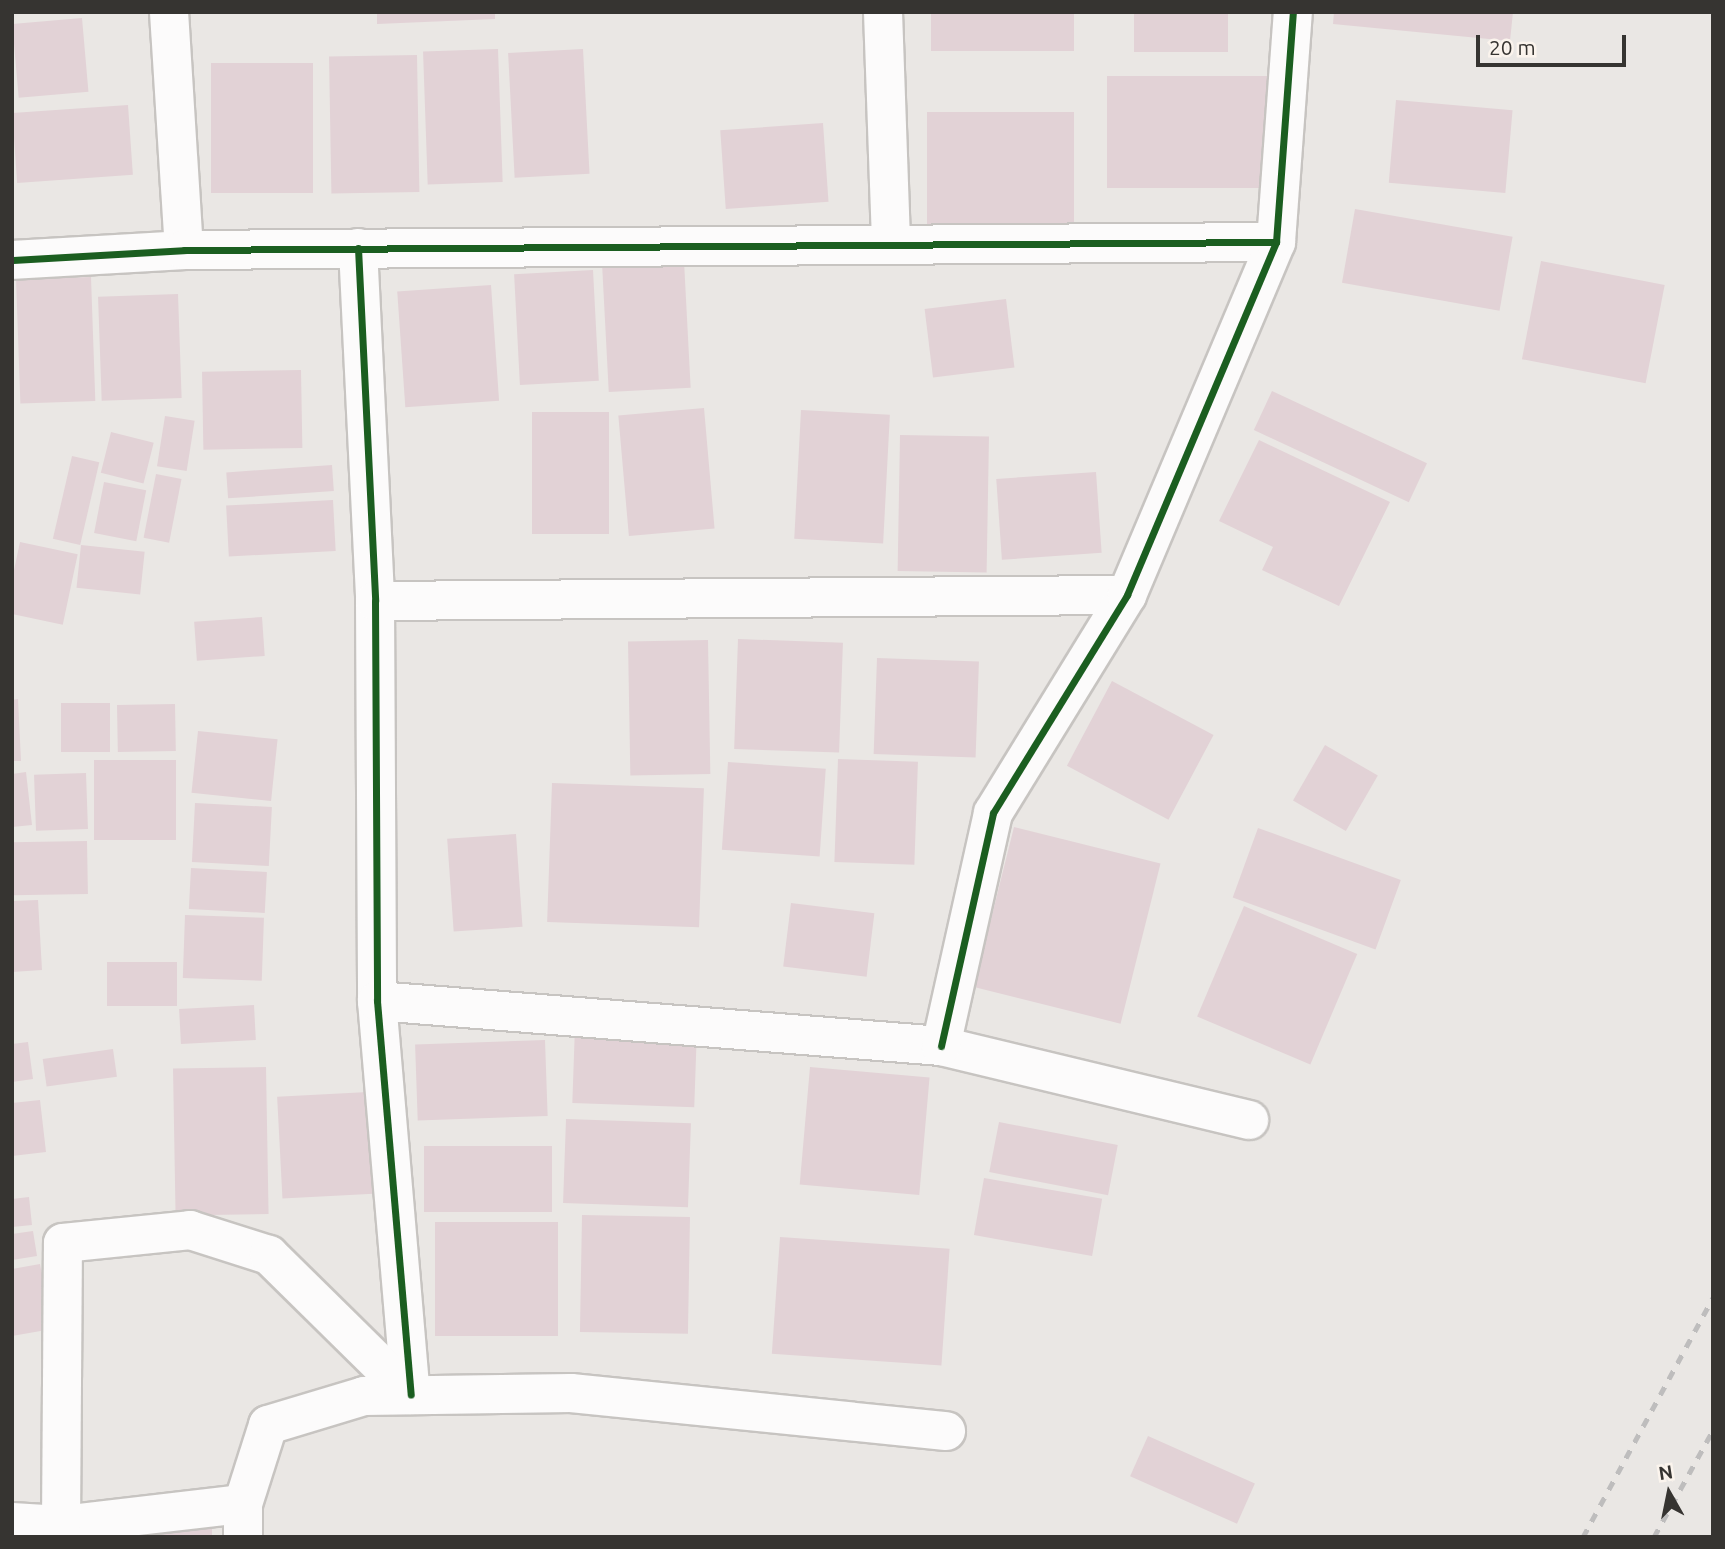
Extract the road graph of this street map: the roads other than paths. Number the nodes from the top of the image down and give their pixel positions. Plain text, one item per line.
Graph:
1 (169, 12) edge
2 (883, 12) edge
3 (1293, 12) edge
4 (1276, 242) junction
5 (891, 244) junction
6 (358, 248) junction
7 (184, 250) junction
8 (12, 260) edge
9 (1127, 595) junction
10 (375, 601) junction
11 (377, 1000) junction
12 (940, 1046) junction
13 (1249, 1120) dead end
14 (411, 1395) junction
15 (946, 1431) dead end
16 (243, 1520) edge
17 (12, 1521) edge
18 (61, 1525) junction

1 - 7 street
2 - 5 street
3 - 4 street
4 - 5 street
4 - 9 street
5 - 6 street
6 - 7 street
6 - 10 street
7 - 8 street
9 - 10 street
9 - 12 street
10 - 11 street
11 - 12 street
11 - 14 street
12 - 13 street
14 - 15 street
14 - 16 street
14 - 18 street
16 - 18 street
17 - 18 street

